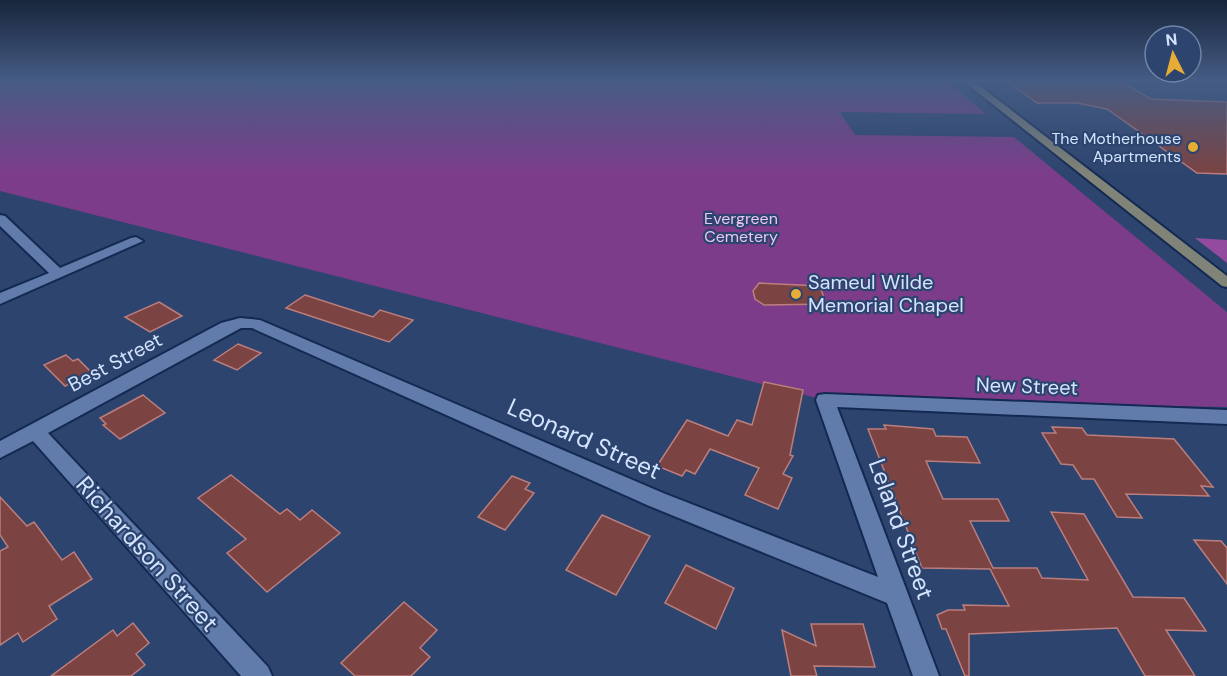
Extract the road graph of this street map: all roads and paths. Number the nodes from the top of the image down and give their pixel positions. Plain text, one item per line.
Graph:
1 (1007, 112) edge
2 (0, 219) edge
3 (136, 241) dead end
4 (58, 274) junction
5 (1227, 283) edge
6 (0, 299) edge
7 (254, 323) joint
8 (825, 400) joint
9 (1227, 417) edge
10 (35, 431) junction
11 (0, 450) edge
12 (896, 596) junction
13 (259, 676) edge
14 (926, 676) edge

1 - 5 main road
2 - 4 street
3 - 4 street
4 - 6 street
7 - 10 street, Best Street
7 - 12 street, Leonard Street
8 - 9 street, New Street
8 - 12 street, Leland Street
10 - 11 street, Best Street
10 - 13 street, Richardson Street
12 - 14 street, Leland Street

